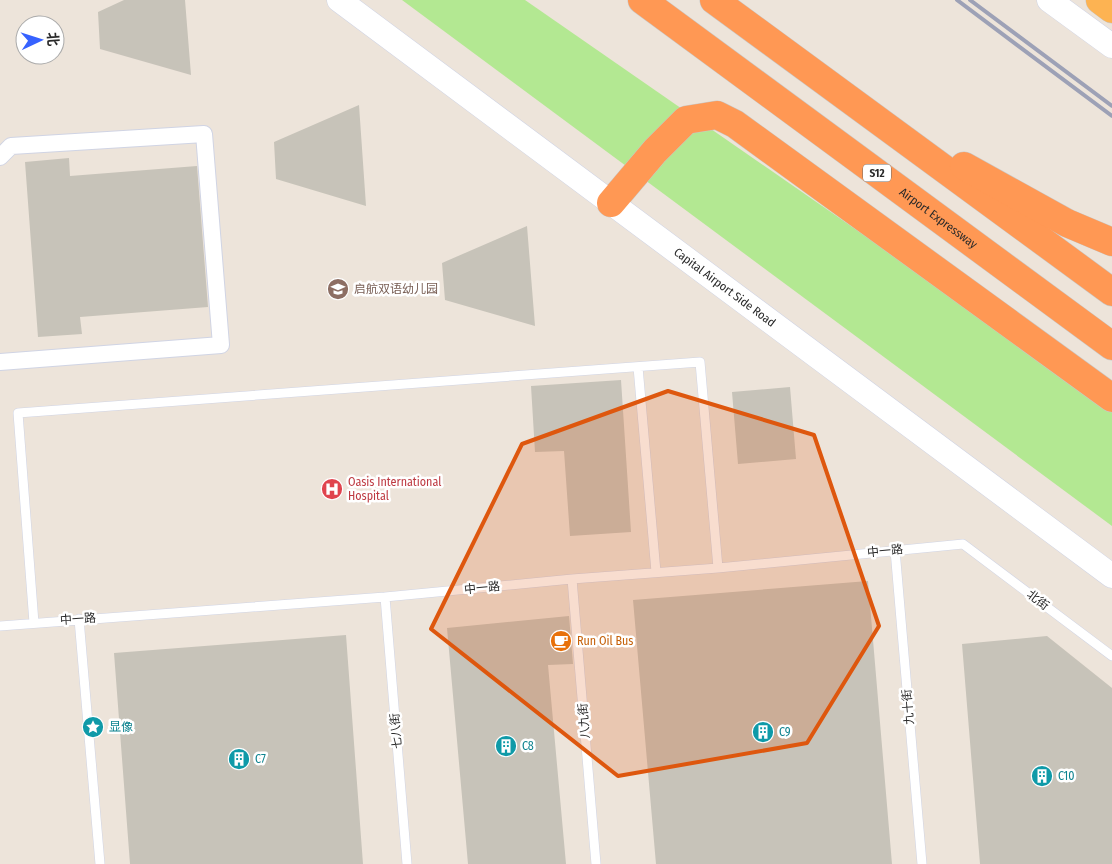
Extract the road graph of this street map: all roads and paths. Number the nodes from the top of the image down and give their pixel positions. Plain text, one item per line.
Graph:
1 (339, 0) edge
2 (642, 0) edge
3 (714, 0) edge
4 (1049, 0) edge
5 (1100, 0) edge
6 (1112, 9) edge
7 (1112, 46) edge
8 (866, 112) junction
9 (0, 157) edge
10 (611, 203) junction
11 (1112, 242) edge
12 (1112, 292) edge
13 (1112, 346) edge
14 (0, 362) edge
15 (638, 367) junction
16 (1112, 398) edge
17 (963, 544) joint
18 (895, 550) junction
19 (718, 568) junction
20 (656, 572) junction
21 (1112, 576) edge
22 (572, 579) junction
23 (385, 597) junction
24 (79, 619) junction
25 (34, 623) junction
26 (0, 626) edge
27 (1112, 656) edge
28 (100, 864) edge
29 (407, 864) edge
30 (596, 864) edge
31 (922, 864) edge

1 - 10 main road, Capital Airport Side Road
2 - 13 highway, Airport Expressway / S12
3 - 8 highway
4 - 7 main road
5 - 6 highway
8 - 11 highway
8 - 12 highway
9 - 14 street
10 - 16 highway
10 - 21 main road, Capital Airport Side Road
15 - 19 lane
15 - 20 lane
15 - 25 lane
17 - 18 lane, 中一路
17 - 27 lane, 北街
18 - 19 lane, 中一路
18 - 31 lane, 九十街
19 - 20 lane, 中一路
20 - 22 lane, 中一路
22 - 23 lane, 中一路
22 - 30 lane, 八九街
23 - 24 lane, 中一路
23 - 29 lane, 七八街
24 - 25 lane, 中一路
24 - 28 lane
25 - 26 lane, 中一路

